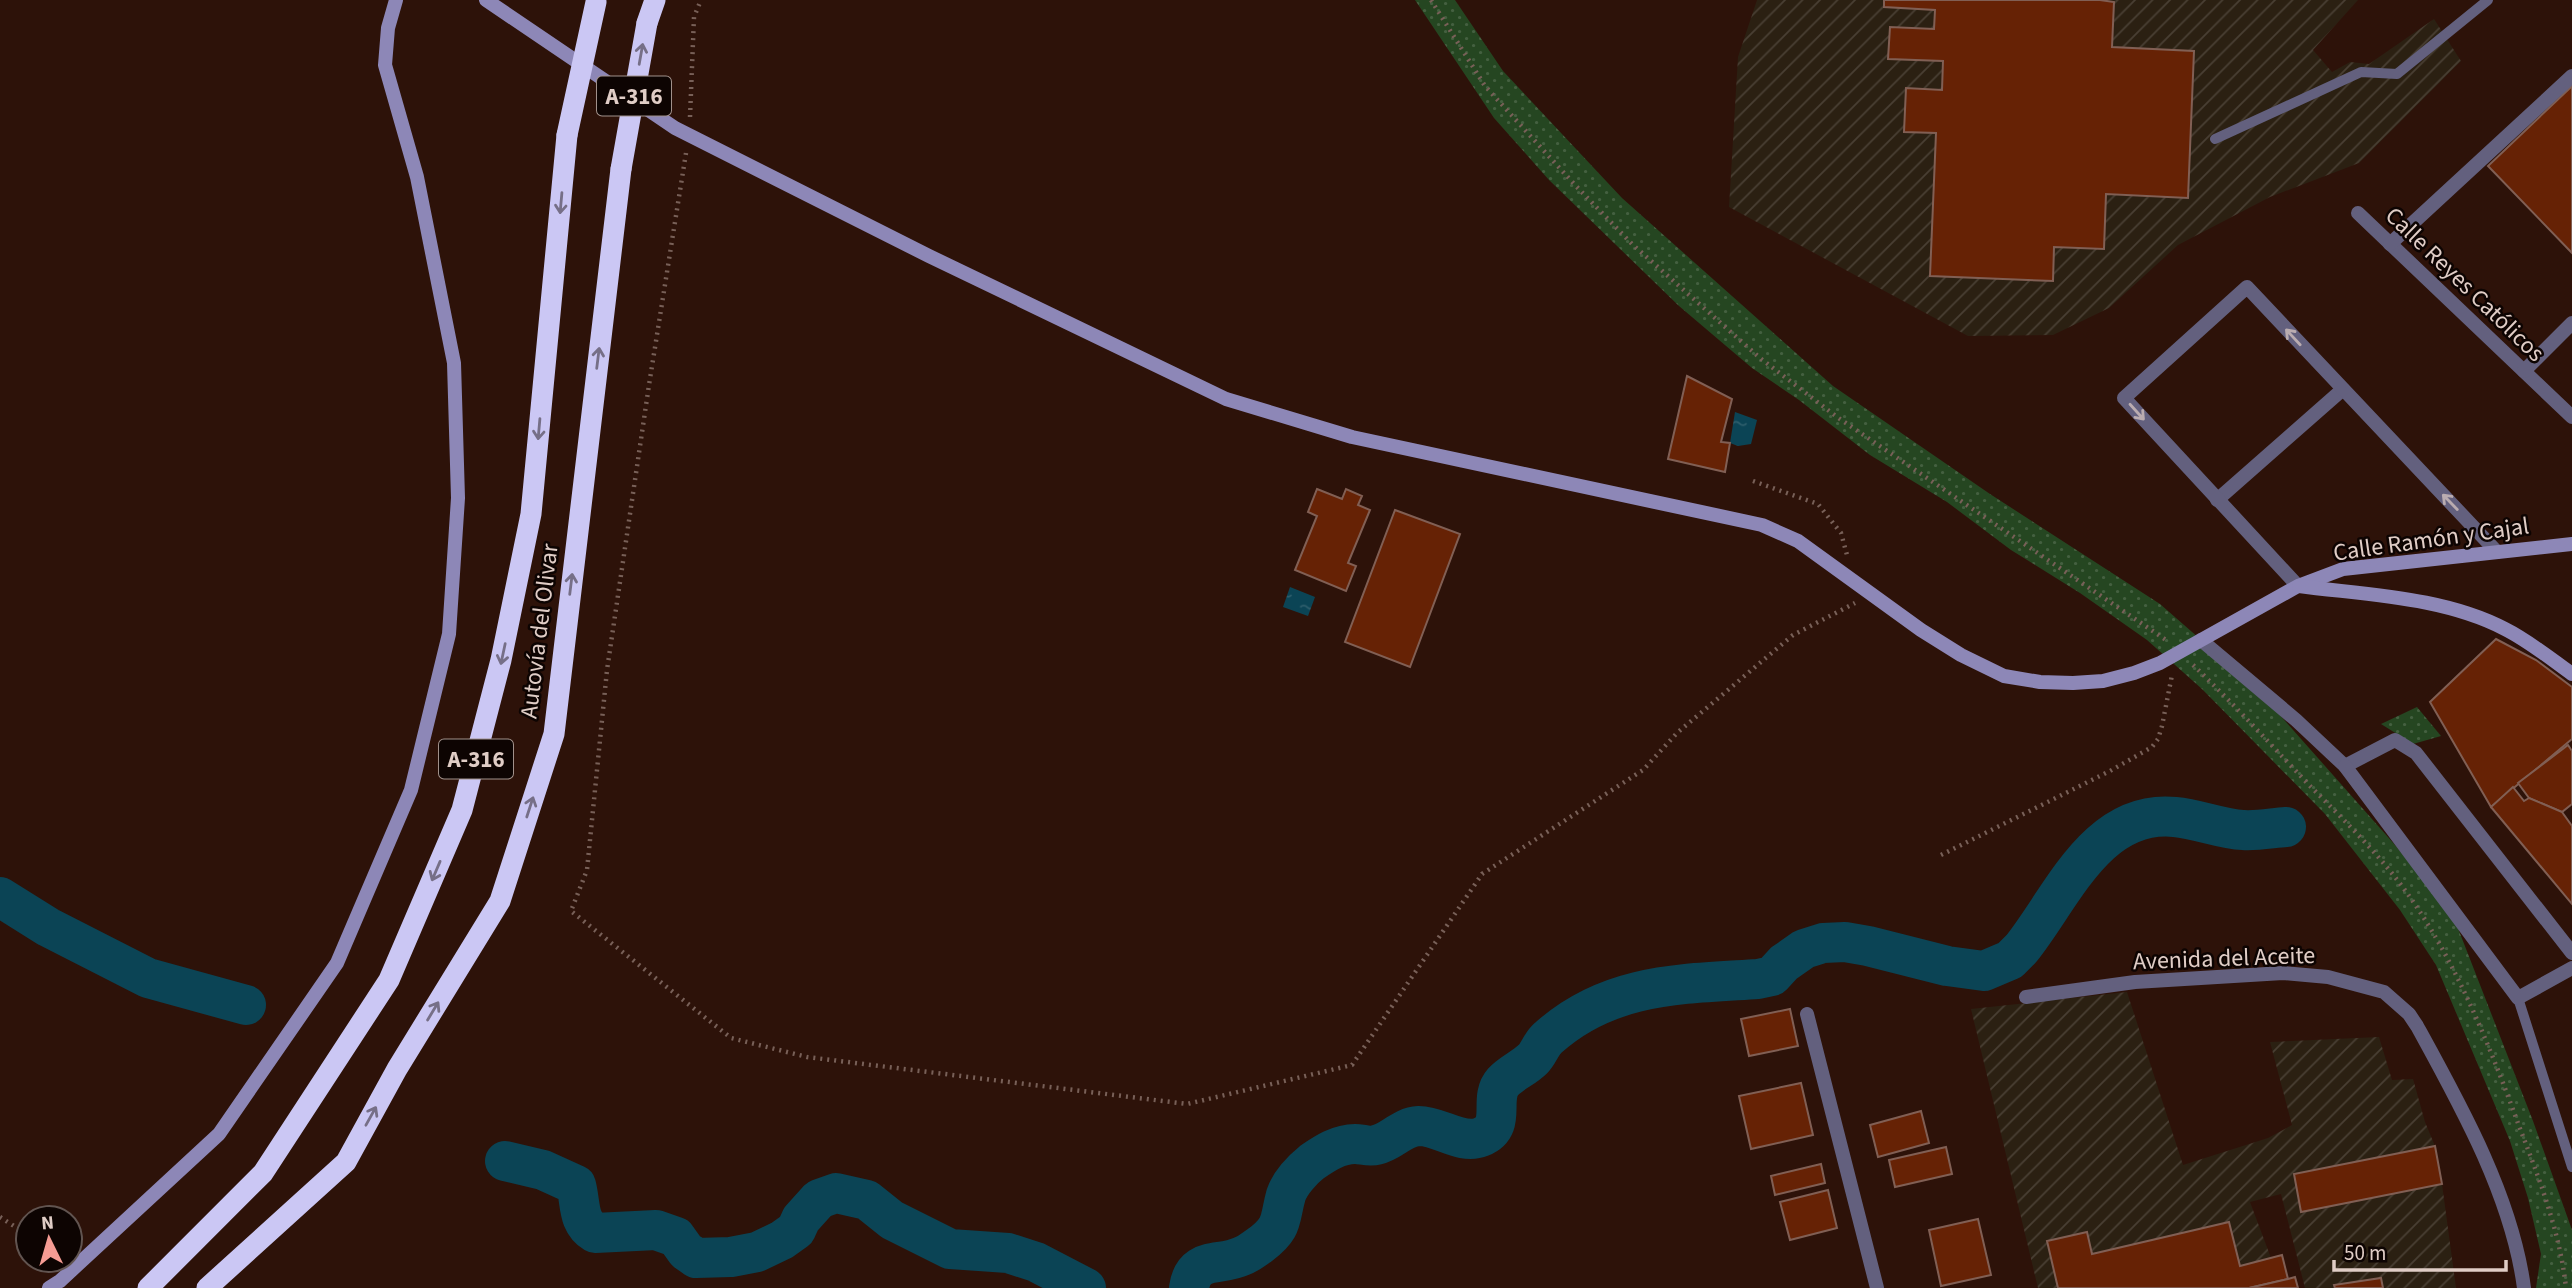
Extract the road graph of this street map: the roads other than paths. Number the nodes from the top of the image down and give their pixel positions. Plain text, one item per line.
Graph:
1 (396, 0) edge
2 (486, 0) edge
3 (655, 0) edge
4 (2488, 0) edge
5 (596, 1) edge
6 (2572, 76) edge
7 (2215, 139) dead end
8 (2358, 213) dead end
9 (2390, 244) junction
10 (2572, 323) edge
11 (2524, 371) junction
12 (2342, 390) junction
13 (2572, 417) edge
14 (2217, 500) junction
15 (2572, 544) edge
16 (2497, 552) junction
17 (2298, 586) junction
18 (2201, 640) junction
19 (2572, 674) edge
20 (2345, 766) junction
21 (2572, 953) edge
22 (2572, 968) edge
23 (2026, 997) dead end
24 (2518, 998) junction
25 (1807, 1014) dead end
26 (346, 1161) junction
27 (2572, 1167) edge
28 (49, 1288) edge
29 (148, 1288) edge
30 (207, 1288) edge
31 (223, 1288) edge
32 (1877, 1288) edge
33 (2524, 1288) edge

1 - 28 street
2 - 18 street, Calle Ramón y Cajal
26 -> 3 highway, Autovía del Olivar / A-316, bridge
4 - 7 lane
5 -> 29 highway, Autovía del Olivar / A-316, bridge
6 - 9 street
8 - 9 street, Calle Reyes Católicos
9 - 11 street, Calle Reyes Católicos
10 - 11 street
11 - 13 street, Calle Reyes Católicos
12 - 14 street
12 -> 14 street
16 -> 12 street
14 - 17 street
15 - 16 street, Calle Ramón y Cajal
16 - 17 street, Calle Ramón y Cajal
17 - 18 street, Calle Ramón y Cajal
17 - 19 street
18 - 20 street
20 - 21 street
20 - 24 street
22 - 24 street
23 - 33 street, Avenida del Aceite
24 - 27 lane
25 - 32 street
26 - 30 highway, Autovía del Olivar / A-316
26 - 31 highway

